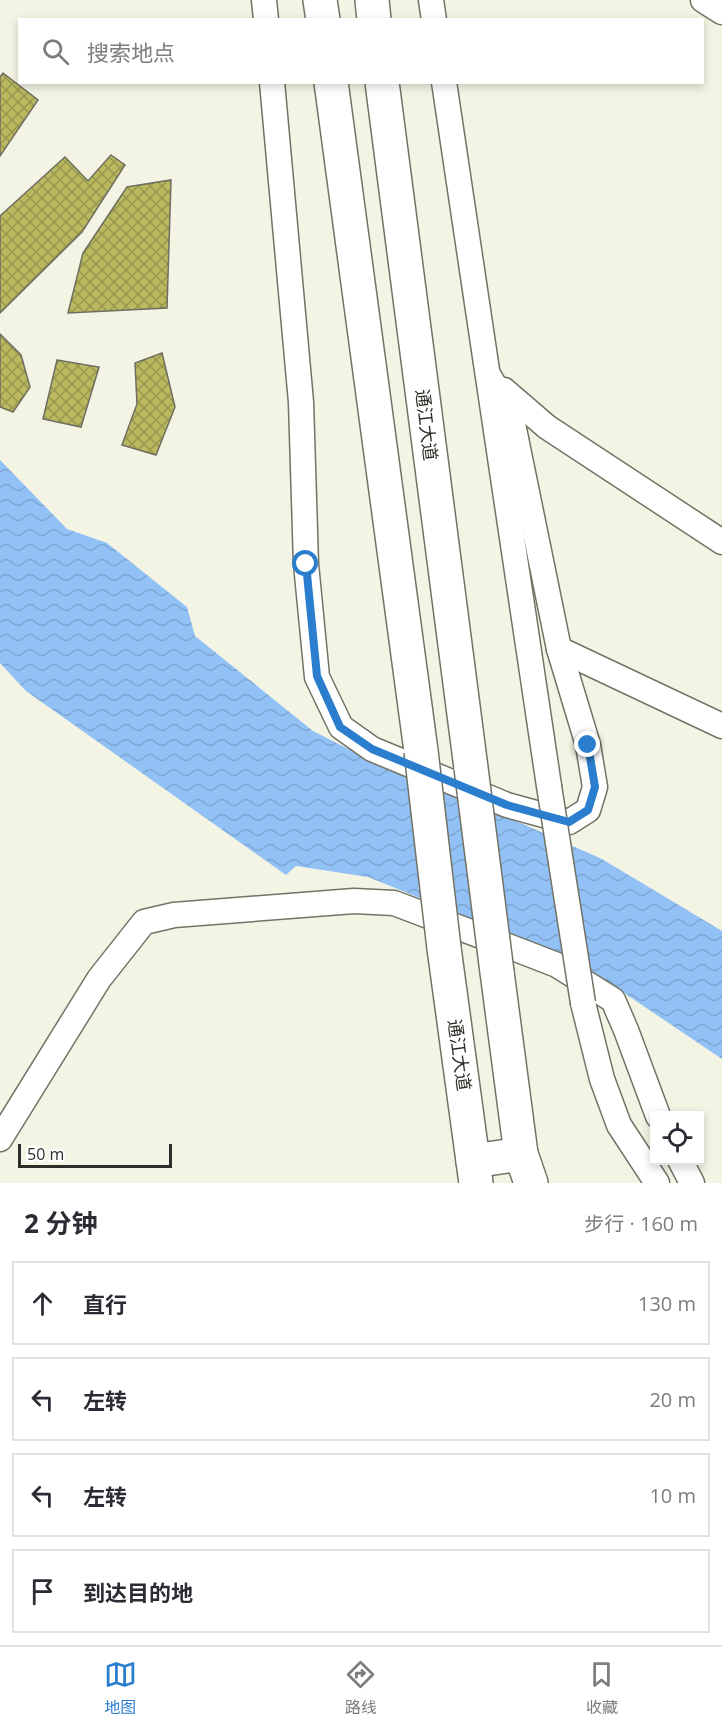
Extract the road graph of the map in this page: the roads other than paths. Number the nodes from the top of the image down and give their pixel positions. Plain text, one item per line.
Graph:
1 (264, 0) edge
2 (320, 0) edge
3 (372, 0) edge
4 (431, 0) edge
5 (704, 0) edge
6 (722, 12) edge
7 (266, 18) edge
8 (323, 18) edge
9 (374, 18) edge
10 (434, 18) edge
11 (272, 84) edge
12 (332, 84) edge
13 (382, 84) edge
14 (444, 84) edge
15 (489, 376) junction
16 (722, 542) edge
17 (559, 649) junction
18 (722, 726) edge
19 (656, 1111) edge
20 (0, 1139) edge
21 (682, 1165) edge
22 (526, 1169) edge
23 (475, 1172) edge
24 (657, 1183) edge
25 (692, 1183) edge

1 - 7 street
2 - 8 highway
3 - 9 highway
4 - 10 street
5 - 6 street
11 - 17 street
12 - 23 highway, 通江大道, bridge
13 - 22 highway, 通江大道, bridge
14 - 15 street
15 - 16 street
15 - 17 street
15 - 24 street, bridge
17 - 18 street
19 - 20 street
21 - 25 street
22 - 23 highway

